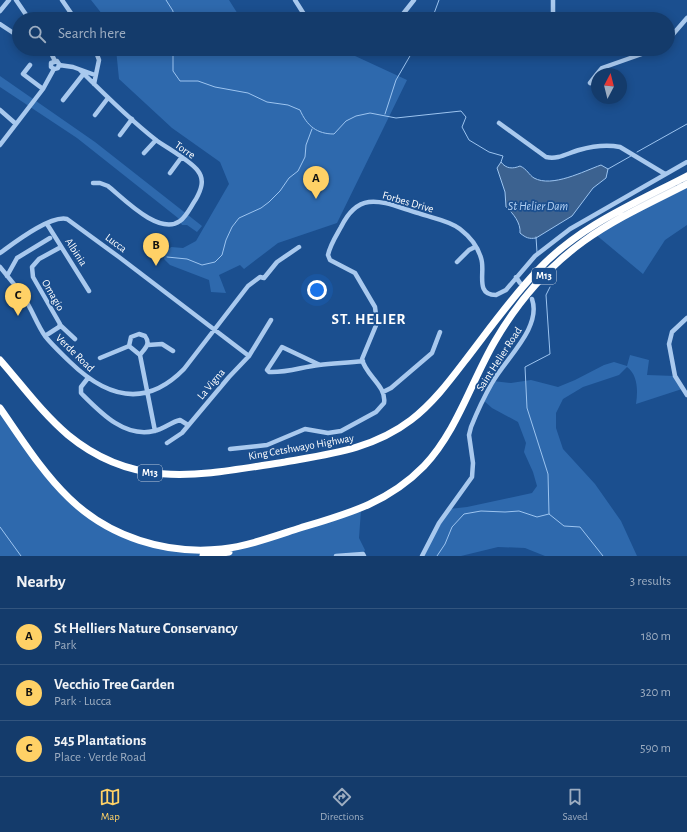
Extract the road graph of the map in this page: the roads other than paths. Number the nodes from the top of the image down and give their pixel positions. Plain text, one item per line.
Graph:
1 (9, 0) edge
2 (16, 0) edge
3 (62, 0) edge
4 (295, 0) edge
5 (414, 0) edge
6 (553, 0) edge
7 (0, 11) edge
8 (24, 12) edge
9 (70, 12) edge
10 (303, 12) edge
11 (405, 12) edge
12 (553, 12) edge
13 (687, 18) edge
14 (0, 24) edge
15 (12, 32) edge
16 (675, 32) edge
17 (53, 56) edge
18 (98, 56) edge
19 (636, 56) edge
20 (56, 61) junction
21 (30, 65) dead end
22 (59, 65) junction
23 (602, 68) edge
24 (54, 69) junction
25 (83, 72) junction
26 (95, 75) junction
27 (94, 84) junction
28 (43, 89) junction
29 (108, 98) junction
30 (63, 100) dead end
31 (0, 110) edge
32 (95, 115) dead end
33 (132, 119) junction
34 (499, 122) dead end
35 (16, 124) junction
36 (120, 135) dead end
37 (156, 140) junction
38 (0, 145) edge
39 (144, 152) dead end
40 (181, 158) junction
41 (687, 162) edge
42 (170, 173) dead end
43 (665, 174) junction
44 (687, 176) edge
45 (93, 183) dead end
46 (687, 184) edge
47 (47, 224) junction
48 (50, 238) dead end
49 (61, 247) junction
50 (300, 247) dead end
51 (475, 247) junction
52 (0, 253) edge
53 (457, 262) dead end
54 (0, 267) edge
55 (8, 276) junction
56 (516, 277) junction
57 (520, 283) dead end
58 (89, 291) dead end
59 (532, 299) dead end
60 (687, 318) edge
61 (271, 320) dead end
62 (60, 325) junction
63 (214, 329) junction
64 (440, 332) dead end
65 (45, 336) junction
66 (75, 339) dead end
67 (148, 345) junction
68 (129, 346) junction
69 (173, 351) dead end
70 (140, 355) junction
71 (249, 356) junction
72 (100, 358) dead end
73 (0, 360) edge
74 (363, 361) junction
75 (320, 365) junction
76 (88, 378) junction
77 (148, 392) junction
78 (383, 392) junction
79 (687, 395) edge
80 (0, 408) edge
81 (188, 425) junction
82 (155, 431) junction
83 (167, 443) dead end
84 (230, 450) dead end
85 (273, 537) junction
86 (185, 549) junction
87 (191, 556) edge
88 (203, 556) edge
89 (336, 556) edge
90 (364, 556) edge
91 (422, 556) edge

1 - 7 street
2 - 8 street
3 - 9 street
4 - 10 street
5 - 11 street
6 - 12 street
13 - 16 street
14 - 15 street
17 - 20 street
18 - 26 street
19 - 23 street
20 - 22 street
20 - 24 street
21 - 28 street
22 - 24 street
22 - 25 street, Torre
24 - 28 street
25 - 26 street, Torre
25 - 27 street, Torre
25 - 30 street
26 - 27 street
27 - 29 street, Torre
28 - 35 street
29 - 32 street
29 - 33 street, Torre
31 - 35 street
33 - 36 street
33 - 37 street, Torre
34 - 43 street
35 - 38 street
37 - 39 street
37 - 40 street, Torre
40 - 42 street
40 - 45 street, Torre
41 - 43 street
43 - 56 street
44 - 73 highway, King Cetshwayo Highway / M13
46 - 85 highway, M13
47 - 49 street, Albinia
47 - 52 street, Lucca
47 - 63 street, Lucca
48 - 55 street
49 - 58 street, Albinia
49 - 62 street, Omagio
50 - 63 street, Verde Road
51 - 53 street
51 - 56 street, Forbes Drive
51 - 74 street, Forbes Drive
54 - 55 street, Verde Road
55 - 65 street, Verde Road
56 - 57 street
59 - 91 street, Saint Helier Road
60 - 79 street
61 - 71 street, La Vigna
62 - 65 street, Omagio
62 - 66 street
63 - 71 street
63 - 77 street, Verde Road
64 - 78 street
65 - 76 street, Verde Road
67 - 68 street
67 - 69 street
67 - 70 street
68 - 70 street
68 - 72 street
70 - 77 street
71 - 81 street, La Vigna
74 - 75 street
74 - 78 street
75 - 75 street
76 - 77 street, Verde Road
76 - 82 street
77 - 82 street
78 - 84 street
80 - 86 highway, M13
81 - 82 street
81 - 83 street, La Vigna
85 - 86 highway, M13
85 - 88 highway
86 - 87 highway
89 - 90 street

